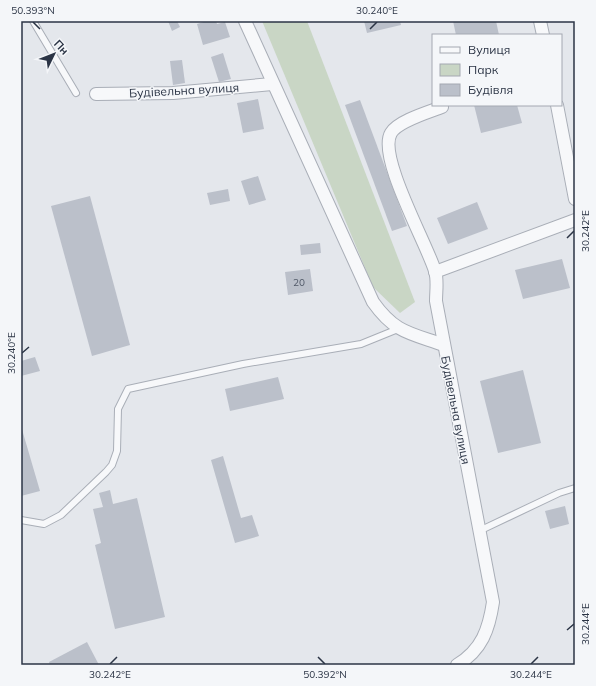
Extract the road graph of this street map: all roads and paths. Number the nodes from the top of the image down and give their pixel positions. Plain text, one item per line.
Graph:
1 (33, 21) edge
2 (244, 21) edge
3 (540, 21) edge
4 (543, 34) edge
5 (272, 84) junction
6 (76, 93) dead end
7 (96, 94) dead end
8 (557, 106) edge
9 (442, 107) dead end
10 (575, 199) edge
11 (575, 220) edge
12 (436, 272) junction
13 (398, 329) junction
14 (444, 345) junction
15 (575, 488) edge
16 (21, 520) edge
17 (479, 531) junction
18 (458, 665) edge

1 - 6 lane
2 - 5 street, Будівельна вулиця
3 - 4 street
5 - 7 street, Будівельна вулиця
5 - 13 street, Будівельна вулиця
8 - 10 street
9 - 12 street
11 - 12 street
12 - 14 street
13 - 14 street, Будівельна вулиця
13 - 16 lane
14 - 17 street, Будівельна вулиця
15 - 17 lane
17 - 18 street, Будівельна вулиця

